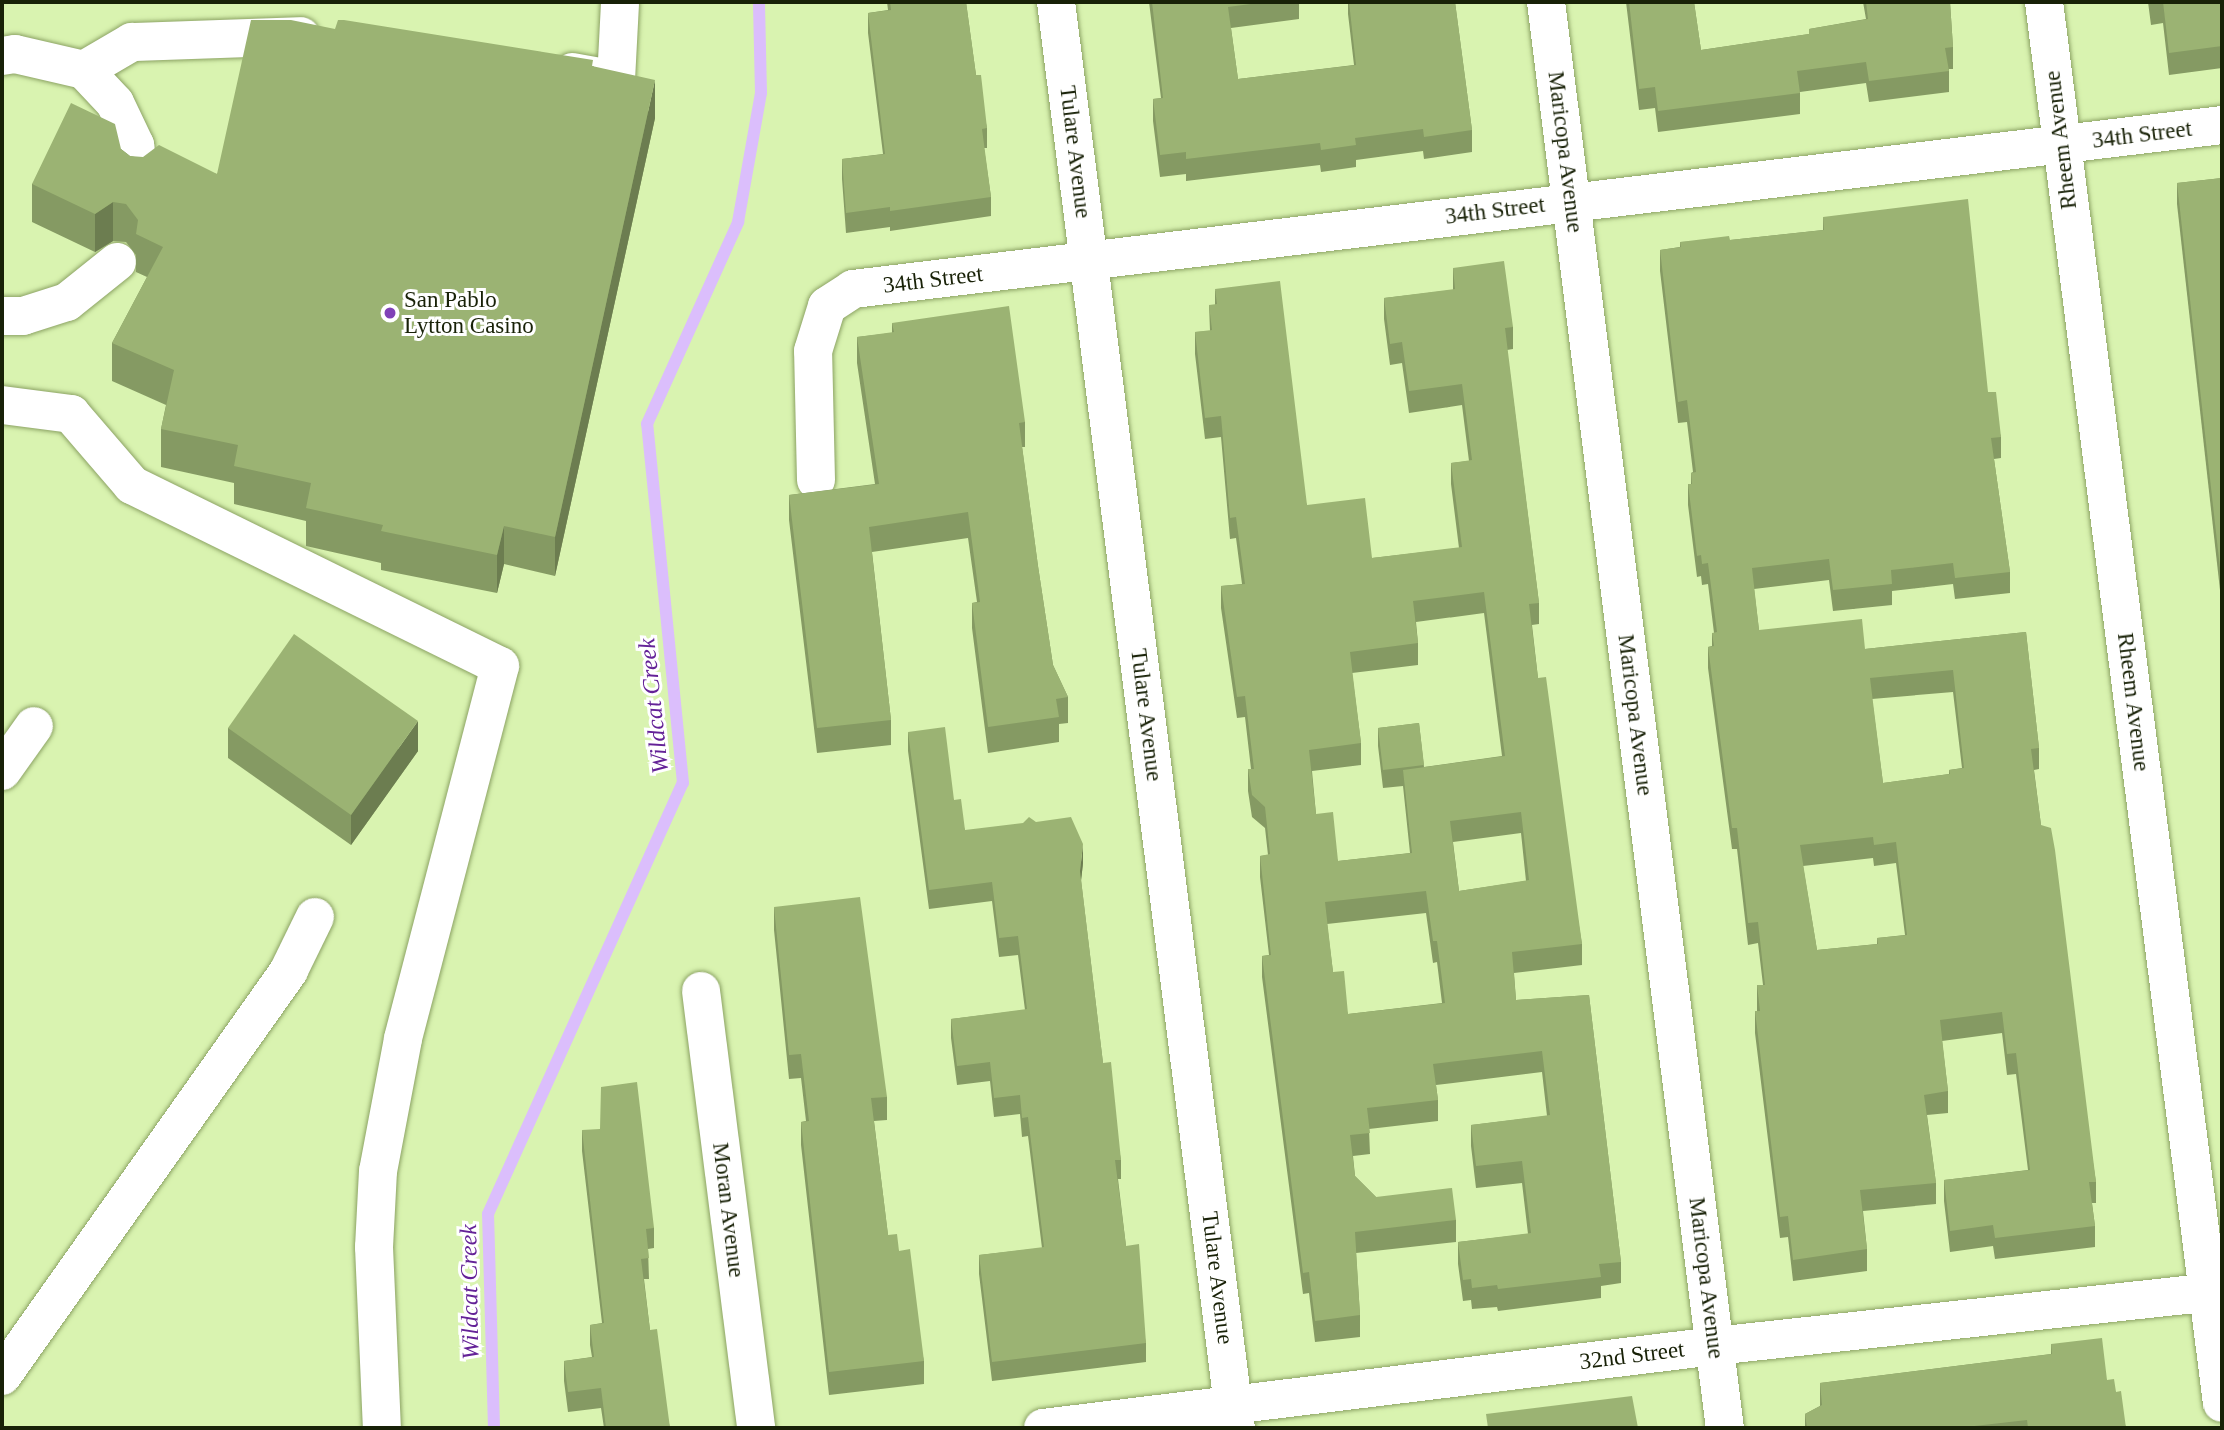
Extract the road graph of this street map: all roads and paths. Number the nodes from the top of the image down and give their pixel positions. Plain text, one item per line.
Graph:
1 (1056, 2) edge
2 (1546, 2) edge
3 (2044, 2) edge
4 (620, 4) dead end
5 (333, 36) edge
6 (2, 56) edge
7 (535, 66) edge
8 (83, 70) junction
9 (2222, 125) edge
10 (2061, 145) junction
11 (139, 174) edge
12 (1571, 201) junction
13 (1089, 260) junction
14 (117, 262) dead end
15 (2, 316) edge
16 (2, 405) edge
17 (816, 480) dead end
18 (34, 726) dead end
19 (2, 771) edge
20 (315, 917) dead end
21 (701, 991) dead end
22 (2215, 1291) edge
23 (1715, 1346) junction
24 (2, 1376) edge
25 (2222, 1403) edge
26 (1235, 1417) edge
27 (382, 1428) edge
28 (756, 1428) edge
29 (1044, 1428) edge
30 (1725, 1428) edge

1 - 13 street, Tulare Avenue
2 - 12 street, Maricopa Avenue
3 - 10 street, Rheem Avenue
4 - 7 street
5 - 8 street
6 - 8 street
8 - 11 street
9 - 10 street, 34th Street
10 - 12 street, 34th Street
10 - 22 street, Rheem Avenue
12 - 13 street, 34th Street
12 - 23 street, Maricopa Avenue
13 - 17 street, 34th Street
13 - 26 street, Tulare Avenue
14 - 15 street
16 - 27 street
18 - 19 street
20 - 24 street
21 - 28 street, Moran Avenue
22 - 23 street, 32nd Street
22 - 25 street, Rheem Avenue
23 - 26 street, 32nd Street
23 - 30 street, Maricopa Avenue
26 - 29 street, 32nd Street

